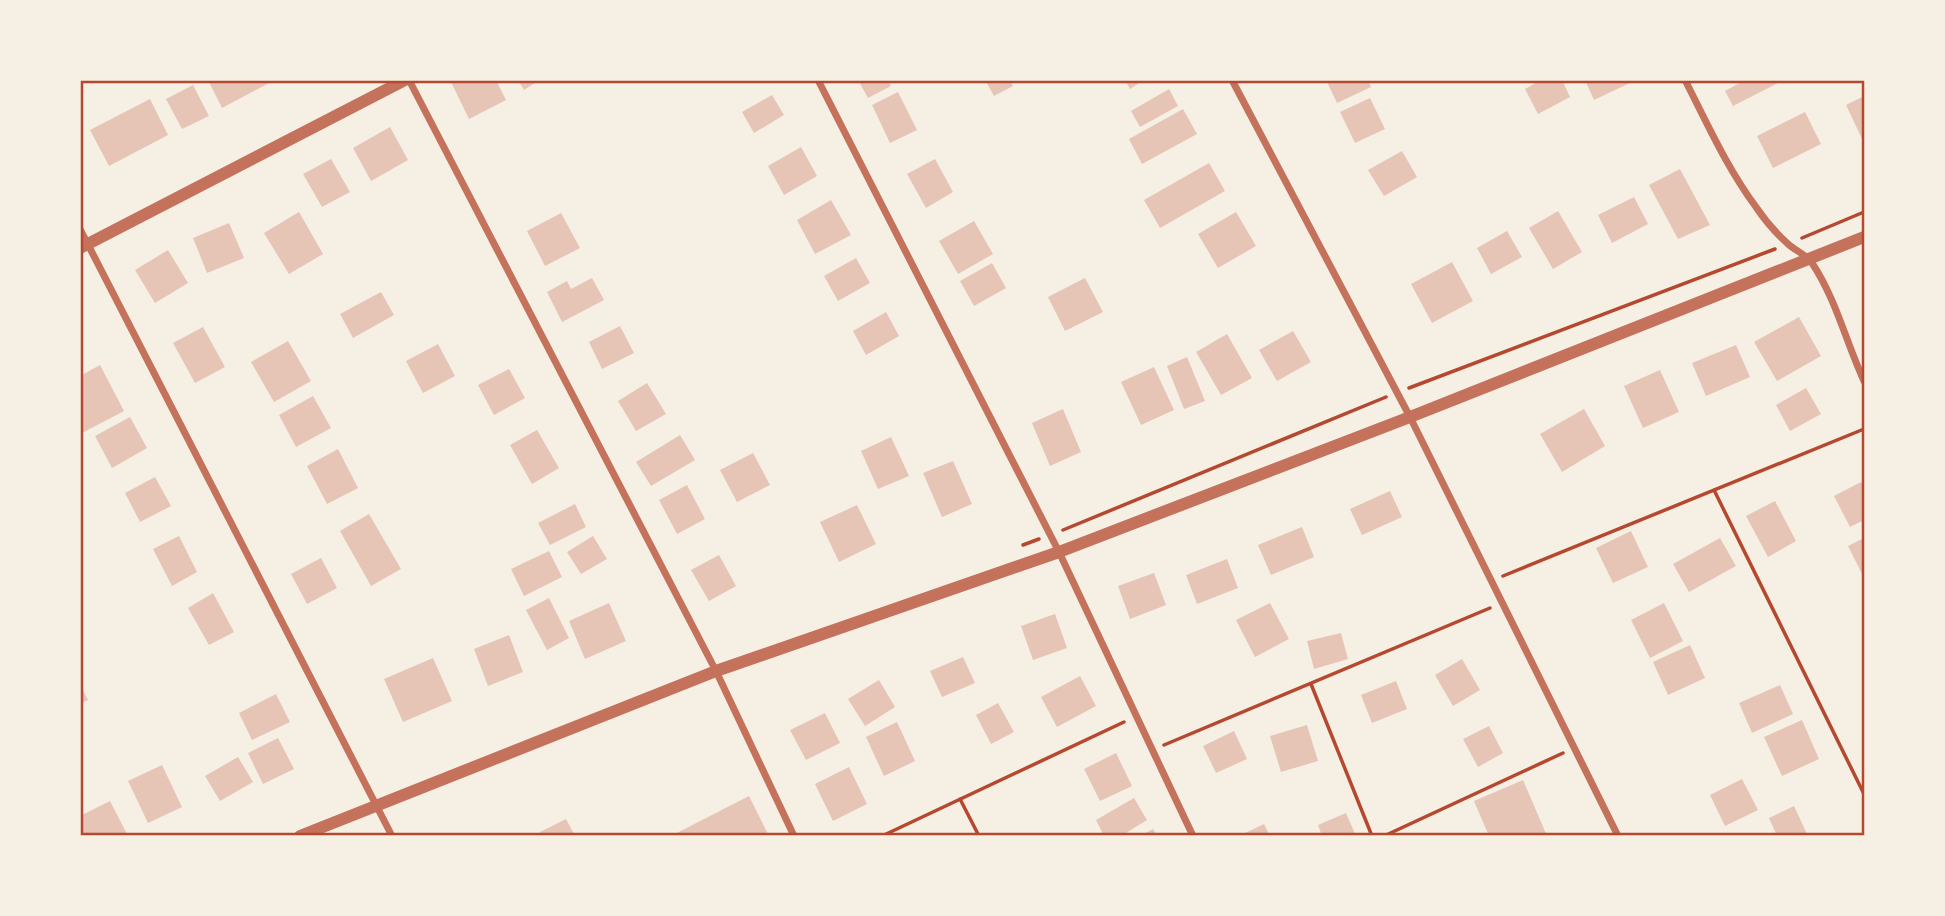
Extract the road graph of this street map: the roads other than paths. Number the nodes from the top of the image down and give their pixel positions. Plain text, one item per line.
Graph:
1 (407, 80) edge
2 (818, 80) edge
3 (1232, 80) edge
4 (1685, 80) edge
5 (80, 229) edge
6 (1864, 237) edge
7 (84, 246) edge
8 (1810, 259) junction
9 (1864, 381) edge
10 (1410, 417) junction
11 (1059, 552) junction
12 (716, 671) junction
13 (376, 804) junction
14 (300, 835) edge
15 (392, 835) edge
16 (794, 835) edge
17 (1194, 835) edge
18 (1618, 835) edge

1 - 7 street
1 - 12 street
2 - 11 street
3 - 10 street
4 - 8 street
5 - 7 street
6 - 8 street
7 - 13 street
8 - 9 street
8 - 10 street
10 - 11 street
10 - 18 street
11 - 12 street
11 - 17 street
12 - 13 street
12 - 16 street
13 - 14 street
13 - 15 street

